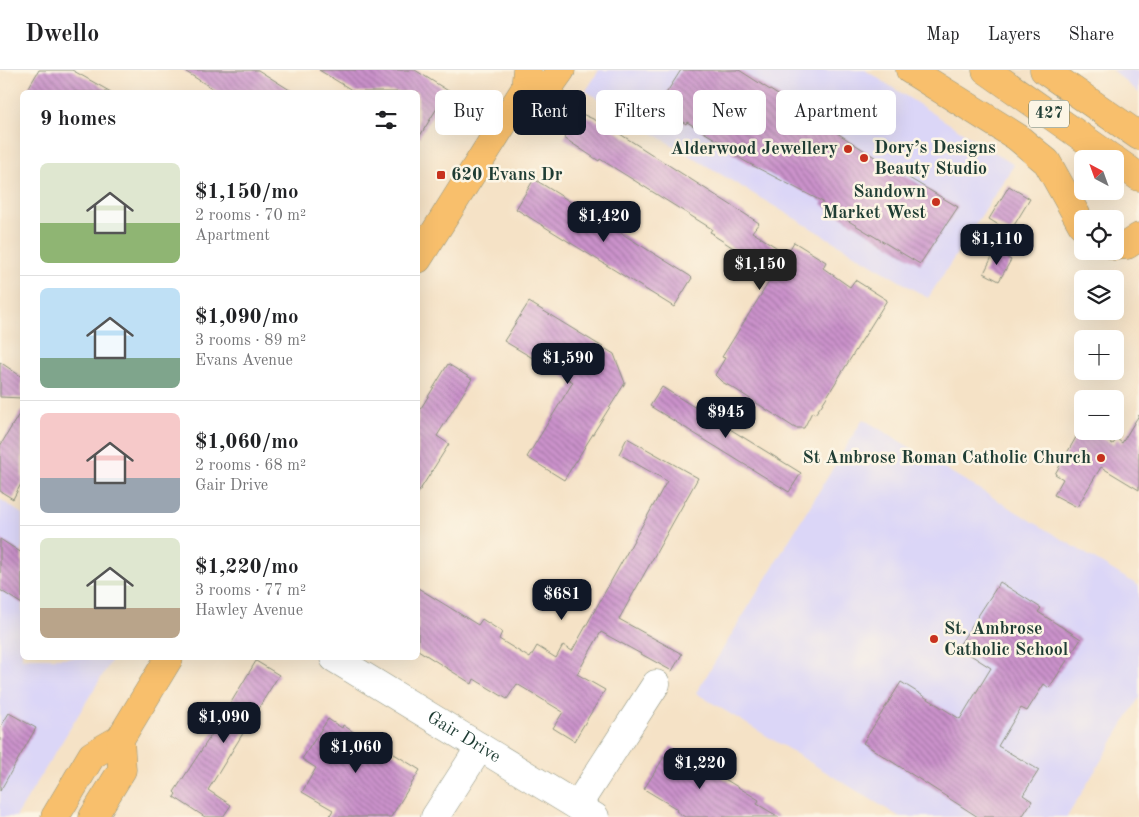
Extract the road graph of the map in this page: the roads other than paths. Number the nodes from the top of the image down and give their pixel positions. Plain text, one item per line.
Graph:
1 (561, 70) edge
2 (910, 70) edge
3 (986, 70) edge
4 (1044, 70) edge
5 (526, 79) edge
6 (1062, 79) edge
7 (1139, 136) edge
8 (1101, 150) edge
9 (1124, 166) edge
10 (1139, 177) edge
11 (1074, 211) edge
12 (1139, 237) edge
13 (1124, 245) edge
14 (420, 256) edge
15 (168, 660) edge
16 (337, 660) edge
17 (656, 684) dead end
18 (120, 739) junction
19 (480, 748) junction
20 (586, 811) edge
21 (55, 817) edge
22 (93, 817) edge
23 (435, 817) edge

1 - 5 main road
2 - 11 main road
3 - 8 main road, 427
4 - 6 main road, 427
5 - 14 main road
6 - 7 main road
9 - 10 main road, 427
12 - 13 main road
15 - 18 main road
16 - 19 street, Gair Drive
17 - 20 street
18 - 21 main road
18 - 22 main road
19 - 20 street, Gair Drive
19 - 23 street

